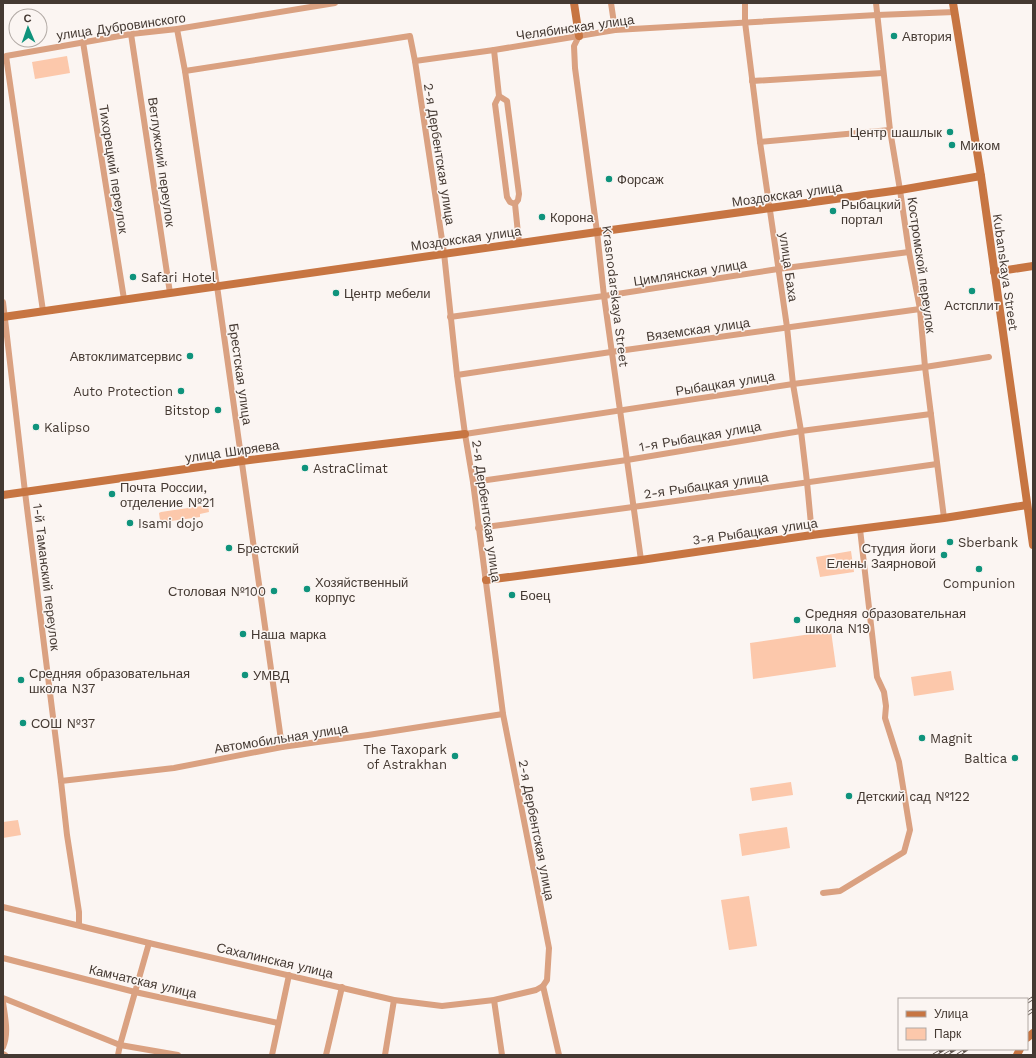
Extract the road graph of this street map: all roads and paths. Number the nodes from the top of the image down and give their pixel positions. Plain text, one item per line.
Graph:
1 (335, 3) edge
2 (574, 3) edge
3 (611, 3) edge
4 (745, 3) edge
5 (876, 3) edge
6 (953, 3) edge
7 (955, 12) junction
8 (876, 15) junction
9 (745, 22) junction
10 (177, 29) junction
11 (615, 30) junction
12 (131, 34) junction
13 (579, 36) junction
14 (83, 42) junction
15 (494, 50) junction
16 (415, 62) junction
17 (185, 71) junction
18 (883, 73) junction
19 (6, 78) edge
20 (752, 81) junction
21 (499, 96) junction
22 (890, 130) junction
23 (760, 142) junction
24 (981, 176) junction
25 (900, 190) junction
26 (515, 204) junction
27 (769, 208) junction
28 (597, 232) junction
29 (519, 243) junction
30 (909, 252) junction
31 (444, 253) junction
32 (1033, 266) edge
33 (778, 269) junction
34 (994, 272) junction
35 (217, 286) junction
36 (170, 293) junction
37 (604, 296) junction
38 (124, 299) junction
39 (3, 302) edge
40 (920, 309) junction
41 (43, 311) junction
42 (4, 316) edge
43 (450, 317) junction
44 (787, 327) junction
45 (611, 352) junction
46 (989, 357) dead end
47 (925, 367) junction
48 (456, 375) junction
49 (793, 384) junction
50 (620, 411) junction
51 (931, 414) junction
52 (801, 430) junction
53 (465, 434) junction
54 (627, 460) junction
55 (242, 461) junction
56 (937, 464) junction
57 (473, 482) junction
58 (807, 482) junction
59 (25, 492) junction
60 (3, 495) edge
61 (1027, 506) junction
62 (633, 507) junction
63 (944, 518) junction
64 (478, 528) junction
65 (860, 529) junction
66 (812, 535) junction
67 (1033, 545) edge
68 (641, 560) junction
69 (486, 580) junction
70 (503, 714) junction
71 (282, 747) junction
72 (62, 781) junction
73 (823, 893) dead end
74 (3, 907) edge
75 (79, 925) junction
76 (149, 943) junction
77 (3, 958) edge
78 (289, 974) junction
79 (543, 986) junction
80 (342, 987) junction
81 (135, 992) junction
82 (3, 998) edge
83 (394, 1000) junction
84 (494, 1000) junction
85 (3, 1002) edge
86 (278, 1023) junction
87 (120, 1045) junction
88 (3, 1047) edge
89 (118, 1055) edge
90 (178, 1055) edge
91 (272, 1055) edge
92 (326, 1055) edge
93 (385, 1055) edge
94 (502, 1055) edge
95 (559, 1055) edge

1 - 10 street, улица Дубровинского
2 - 13 main road
3 - 11 street
4 - 9 street, улица Баха
5 - 8 street, Костромской переулок
6 - 7 main road, Kubanskaya Street
7 - 8 street, Челябинская улица
7 - 24 main road, Kubanskaya Street
8 - 9 street, Челябинская улица
8 - 18 street, Костромской переулок
9 - 11 street, Челябинская улица
9 - 20 street, улица Баха
10 - 12 street, улица Дубровинского
10 - 17 street, Брестская улица
11 - 13 street, Челябинская улица
12 - 14 street, улица Дубровинского
12 - 36 street, Ветлужский переулок
13 - 15 street, Челябинская улица
13 - 28 street, Krasnodarskaya Street
14 - 19 street, улица Дубровинского
14 - 38 street, Тихорецкий переулок
15 - 16 street, Челябинская улица
15 - 21 street
16 - 17 street, 2-я Дербентская улица
16 - 31 street, 2-я Дербентская улица
17 - 35 street, Брестская улица
18 - 20 street
18 - 22 street, Костромской переулок
19 - 41 street
20 - 23 street, улица Баха
21 - 26 street
21 - 26 street
22 - 23 street
22 - 25 street, Костромской переулок
23 - 27 street, улица Баха
24 - 25 main road, Моздокская улица
24 - 34 main road, Kubanskaya Street
25 - 27 main road, Моздокская улица
25 - 30 street, Костромской переулок
26 - 29 street
27 - 28 main road, Моздокская улица
27 - 33 street, улица Баха
28 - 29 main road, Моздокская улица
28 - 37 street, Krasnodarskaya Street
29 - 31 main road, Моздокская улица
30 - 33 street, Цимлянская улица
30 - 40 street, Костромской переулок
31 - 35 main road, Моздокская улица
31 - 43 street, 2-я Дербентская улица
32 - 34 main road
33 - 37 street, Цимлянская улица
33 - 44 street, улица Баха
34 - 61 main road, Kubanskaya Street
35 - 36 main road, Моздокская улица
35 - 55 street, Брестская улица
36 - 38 main road, Моздокская улица
37 - 43 street, Цимлянская улица
37 - 45 street, Krasnodarskaya Street
38 - 41 main road, Моздокская улица
39 - 42 street, 1-й Таманский переулок
40 - 44 street, Вяземская улица
40 - 47 street, Костромской переулок
41 - 42 main road, Моздокская улица
42 - 59 street, 1-й Таманский переулок
43 - 48 street, 2-я Дербентская улица
44 - 45 street, Вяземская улица
44 - 49 street, улица Баха
45 - 48 street, Вяземская улица
45 - 50 street, Krasnodarskaya Street
46 - 47 street, Рыбацкая улица
47 - 49 street, Рыбацкая улица
47 - 51 street, Костромской переулок
48 - 53 street, 2-я Дербентская улица
49 - 50 street, Рыбацкая улица
49 - 52 street, улица Баха
50 - 53 street, Рыбацкая улица
50 - 54 street, Krasnodarskaya Street
51 - 52 street, 1-я Рыбацкая улица
51 - 56 street, Костромской переулок
52 - 54 street, 1-я Рыбацкая улица
52 - 58 street, улица Баха
53 - 55 main road, улица Ширяева
53 - 57 street, 2-я Дербентская улица
54 - 57 street, 1-я Рыбацкая улица
54 - 62 street, Krasnodarskaya Street
55 - 59 main road, улица Ширяева
55 - 71 street, Брестская улица
56 - 58 street, 2-я Рыбацкая улица
56 - 63 street, Костромской переулок
57 - 64 street, 2-я Дербентская улица
58 - 62 street, 2-я Рыбацкая улица
58 - 66 street, улица Баха
59 - 60 main road, улица Ширяева
59 - 72 street, 1-й Таманский переулок
61 - 63 main road, 3-я Рыбацкая улица
61 - 67 main road, Kubanskaya Street
62 - 64 street, 2-я Рыбацкая улица
62 - 68 street, Krasnodarskaya Street
63 - 65 main road, 3-я Рыбацкая улица
64 - 69 street, 2-я Дербентская улица
65 - 66 main road, 3-я Рыбацкая улица
65 - 73 street
66 - 68 main road, 3-я Рыбацкая улица
68 - 69 main road, 3-я Рыбацкая улица
69 - 70 street, 2-я Дербентская улица
70 - 71 street, Автомобильная улица
70 - 79 street, 2-я Дербентская улица
71 - 72 street, Автомобильная улица
72 - 75 street, 1-й Таманский переулок
74 - 75 street, Сахалинская улица
75 - 76 street, Сахалинская улица
76 - 78 street, Сахалинская улица
76 - 81 street
77 - 81 street, Камчатская улица
78 - 80 street, Сахалинская улица
78 - 86 street
79 - 84 street, Сахалинская улица
79 - 95 street
80 - 83 street, Сахалинская улица
80 - 92 street
81 - 86 street, Камчатская улица
81 - 87 street
82 - 87 street
83 - 84 street, Сахалинская улица
83 - 93 street
84 - 94 street
85 - 88 street
86 - 91 street
87 - 89 street
87 - 90 street

